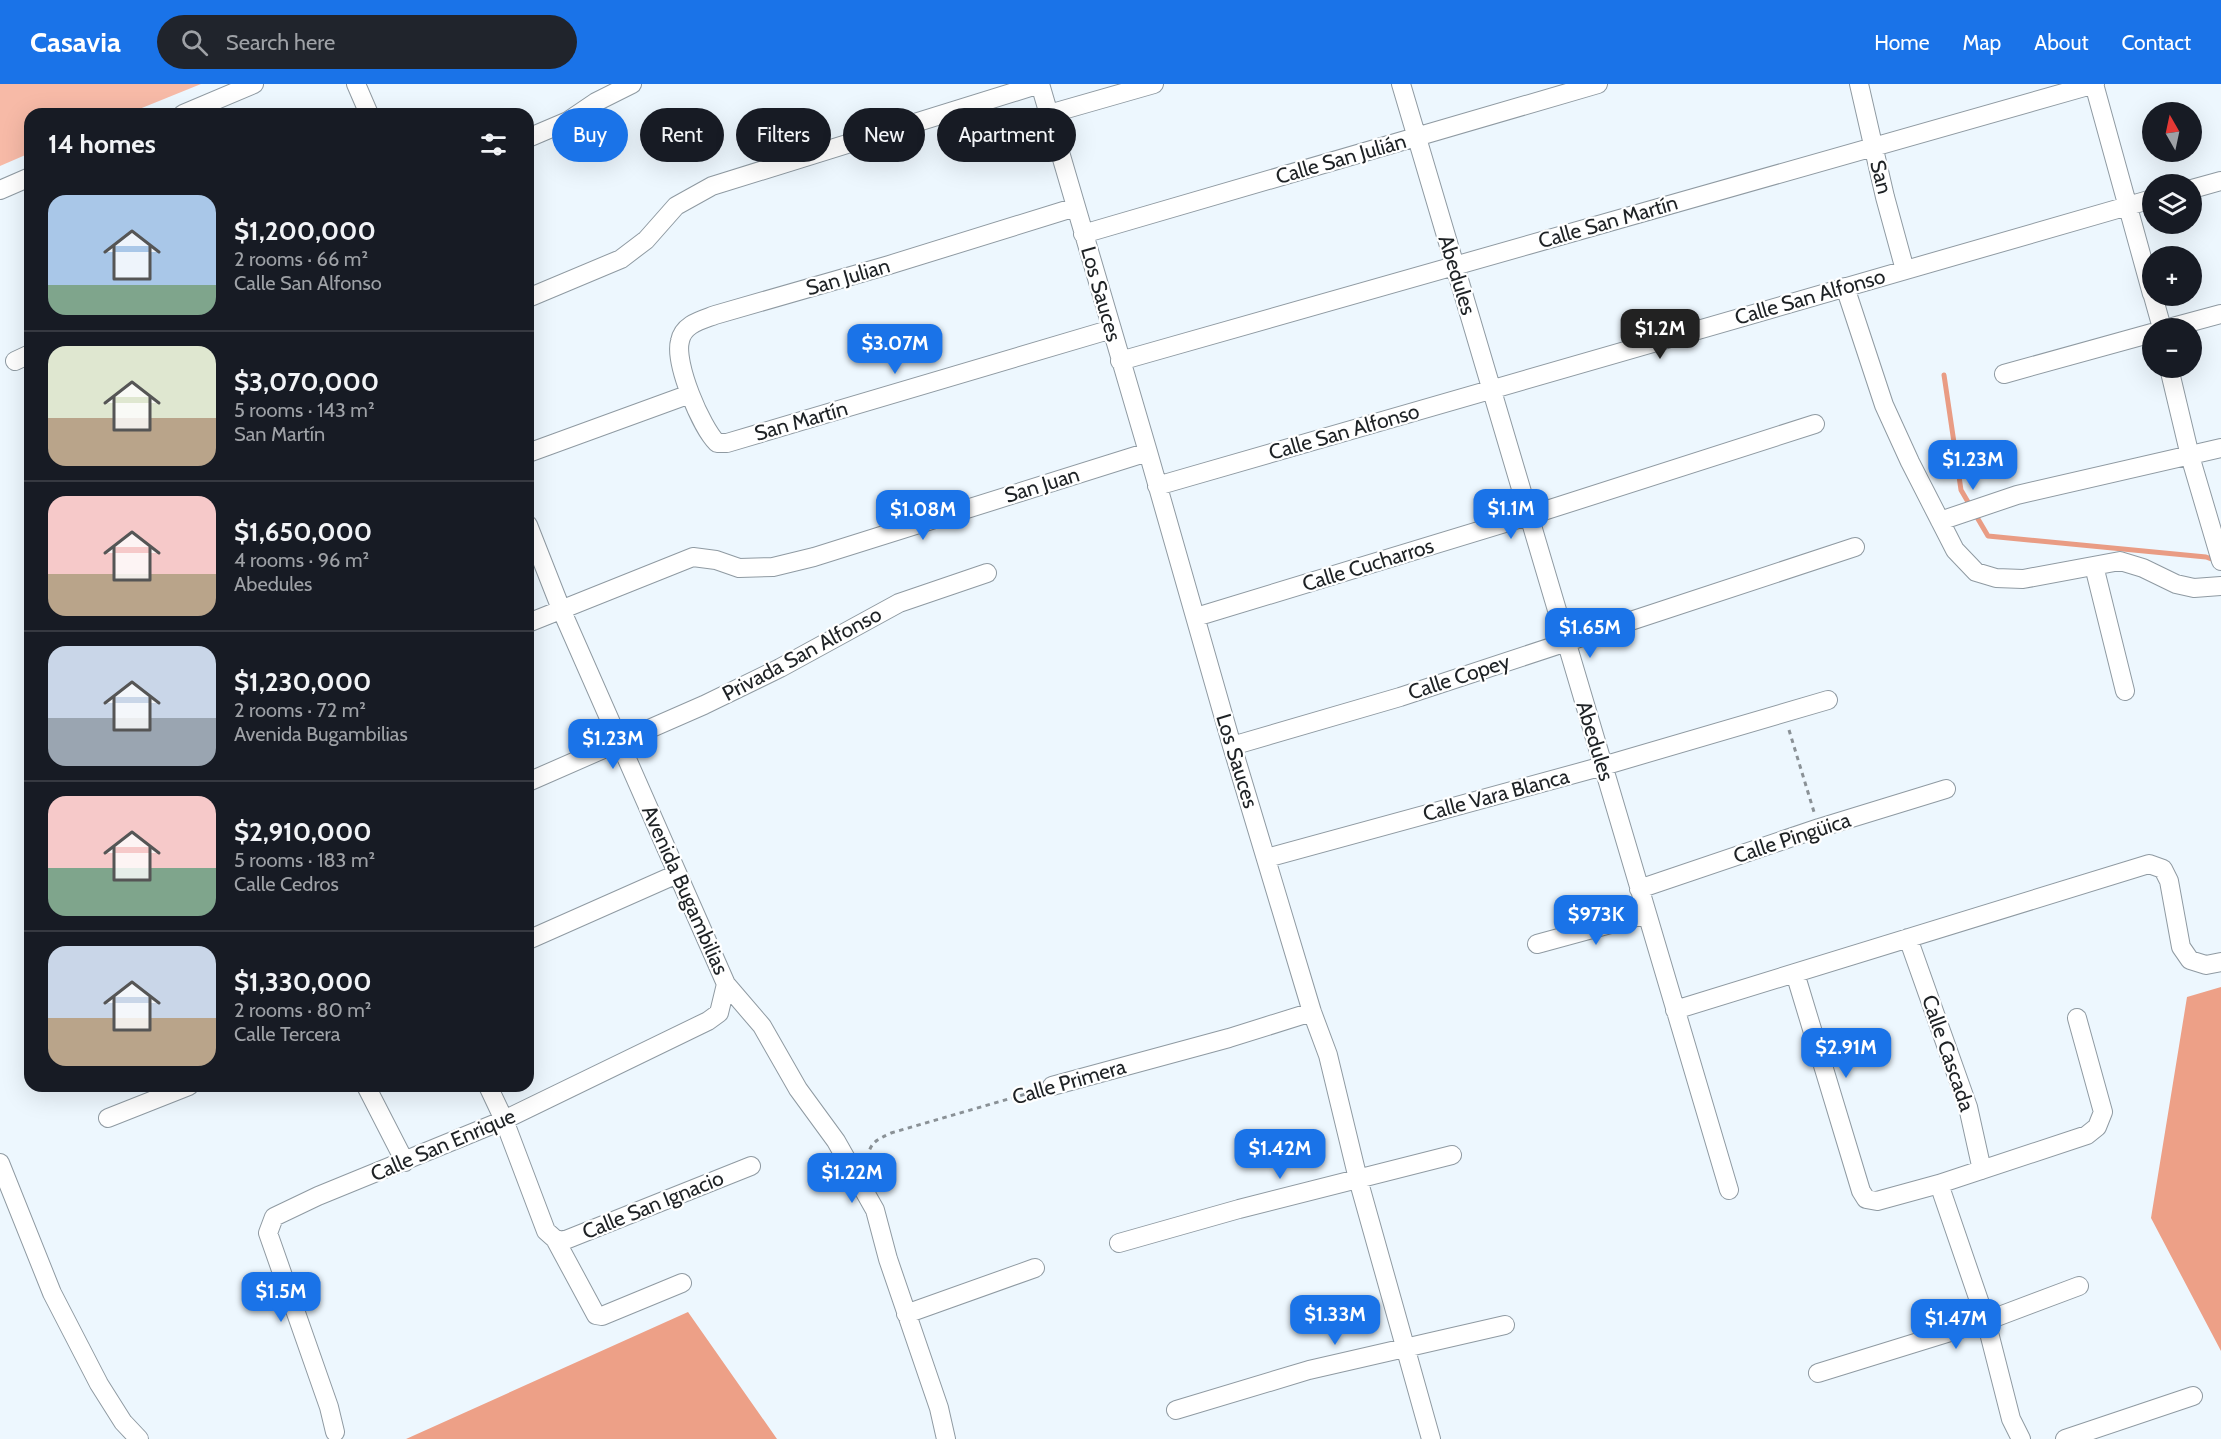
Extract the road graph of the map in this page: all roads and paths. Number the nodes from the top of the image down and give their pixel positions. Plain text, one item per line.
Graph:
1 (254, 84) edge
2 (356, 84) edge
3 (632, 84) edge
4 (1040, 84) edge
5 (1154, 84) edge
6 (1401, 84) edge
7 (1598, 84) edge
8 (1859, 84) edge
9 (2094, 84) edge
10 (197, 108) edge
11 (366, 108) edge
12 (1046, 108) edge
13 (1069, 108) edge
14 (534, 135) edge
15 (1416, 137) junction
16 (1873, 147) junction
17 (1062, 162) edge
18 (24, 180) edge
19 (2221, 182) edge
20 (2202, 187) edge
21 (0, 190) edge
22 (2142, 202) edge
23 (2128, 206) junction
24 (1076, 207) junction
25 (1083, 234) junction
26 (2142, 256) edge
27 (1454, 266) junction
28 (1905, 270) junction
29 (1845, 287) junction
30 (534, 295) edge
31 (2221, 314) edge
32 (2202, 319) edge
33 (1112, 329) junction
34 (2142, 336) edge
35 (1120, 361) junction
36 (2004, 374) dead end
37 (2171, 378) edge
38 (1491, 390) junction
39 (690, 394) junction
40 (1815, 423) dead end
41 (2221, 448) edge
42 (534, 451) edge
43 (1148, 452) junction
44 (2190, 456) junction
45 (1157, 486) junction
46 (1528, 516) junction
47 (1940, 521) junction
48 (534, 540) edge
49 (1855, 547) dead end
50 (2221, 561) edge
51 (2094, 566) junction
52 (987, 573) dead end
53 (2221, 586) edge
54 (561, 609) junction
55 (1196, 617) junction
56 (534, 620) edge
57 (1566, 642) junction
58 (2125, 691) dead end
59 (1828, 700) dead end
60 (1785, 713) junction
61 (621, 742) junction
62 (1232, 746) junction
63 (1603, 766) junction
64 (534, 779) edge
65 (1946, 789) dead end
66 (1819, 828) junction
67 (1267, 858) junction
68 (677, 874) junction
69 (1639, 889) junction
70 (1647, 914) junction
71 (534, 937) edge
72 (1908, 938) junction
73 (1537, 944) dead end
74 (2221, 962) edge
75 (1795, 973) junction
76 (726, 984) junction
77 (1675, 1010) junction
78 (1312, 1012) junction
79 (2077, 1018) dead end
80 (708, 1021) joint
81 (1053, 1086) joint
82 (174, 1092) edge
83 (369, 1092) edge
84 (491, 1092) edge
85 (108, 1118) dead end
86 (504, 1120) junction
87 (1452, 1155) dead end
88 (405, 1162) junction
89 (0, 1163) edge
90 (751, 1166) dead end
91 (1982, 1170) junction
92 (1358, 1179) junction
93 (1939, 1184) junction
94 (864, 1188) junction
95 (1729, 1190) dead end
96 (555, 1239) junction
97 (1119, 1243) dead end
98 (1035, 1268) dead end
99 (682, 1283) dead end
100 (2079, 1286) dead end
101 (906, 1314) junction
102 (1986, 1321) junction
103 (1505, 1325) dead end
104 (1405, 1348) junction
105 (1818, 1373) dead end
106 (2193, 1396) dead end
107 (1176, 1410) dead end
108 (335, 1432) dead end
109 (140, 1439) edge
110 (946, 1439) edge
111 (1431, 1439) edge
112 (2021, 1439) edge
113 (2065, 1439) edge

1 - 10 street
2 - 11 street
3 - 14 street
4 - 12 street, Los Sauces
4 - 30 street
5 - 13 street
6 - 15 street, Abedules
7 - 15 street, Calle San Julián
8 - 16 street, San
9 - 16 street, Calle San Martín
9 - 23 street
15 - 25 street, Calle San Julián
15 - 27 street, Abedules
16 - 27 street, Calle San Martín
16 - 28 street, San
17 - 24 street, Los Sauces
18 - 21 street
19 - 20 street
22 - 23 street, Calle San Alfonso
23 - 26 street
23 - 28 street, Calle San Alfonso
24 - 25 street, Los Sauces
24 - 39 street, San Julian
25 - 33 street, Los Sauces
27 - 35 street, Calle San Martín
27 - 38 street, Abedules
28 - 29 street, Calle San Alfonso
29 - 38 street, Calle San Alfonso
29 - 47 street
31 - 32 street
33 - 35 street, Los Sauces
33 - 39 street, San Martín
34 - 36 street
35 - 43 street, Los Sauces
37 - 44 street
38 - 45 street, Calle San Alfonso
38 - 46 street, Abedules
39 - 42 street
40 - 46 street, Calle Cucharros
41 - 44 street
43 - 45 street, Los Sauces
43 - 54 street, San Juan
44 - 47 street
44 - 50 street
45 - 55 street, Los Sauces
46 - 55 street, Calle Cucharros
46 - 57 street, Abedules
47 - 51 street
48 - 54 street, Avenida Bugambilias
49 - 57 street, Calle Copey
51 - 53 street
51 - 58 street
52 - 61 street, Privada San Alfonso
54 - 56 street
54 - 61 street, Avenida Bugambilias
55 - 62 street, Los Sauces
57 - 62 street, Calle Copey
57 - 63 street, Abedules
59 - 60 street, Calle Vara Blanca
60 - 63 street, Calle Vara Blanca
60 - 66 path
61 - 64 street
61 - 68 street, Avenida Bugambilias
62 - 67 street, Los Sauces
63 - 67 street, Calle Vara Blanca
63 - 69 street, Abedules
65 - 66 street, Calle Pingüica
66 - 69 street, Calle Pingüica
67 - 78 street, Los Sauces
68 - 71 street
68 - 76 street, Avenida Bugambilias
69 - 70 street, Abedules
70 - 73 street
70 - 77 street, Abedules
72 - 74 street
72 - 75 street
72 - 91 street, Calle Cascada
75 - 77 street
75 - 93 street
76 - 80 street, Avenida Bugambilias
76 - 94 street
77 - 95 street, Abedules
78 - 81 street, Calle Primera
78 - 92 street, Los Sauces
79 - 91 street
80 - 86 street, Calle San Enrique
81 - 94 path, Calle Primera
82 - 85 street
83 - 88 street
84 - 86 street
86 - 88 street, Calle San Enrique
86 - 96 street
87 - 92 street
88 - 108 street, Calle San Enrique
89 - 109 street
90 - 96 street, Calle San Ignacio
91 - 93 street
92 - 97 street
92 - 104 street, Los Sauces
93 - 102 street
94 - 101 street
96 - 99 street
98 - 101 street
100 - 102 street
101 - 110 street
102 - 105 street
102 - 112 street
103 - 104 street
104 - 107 street
104 - 111 street, Los Sauces
106 - 113 street

